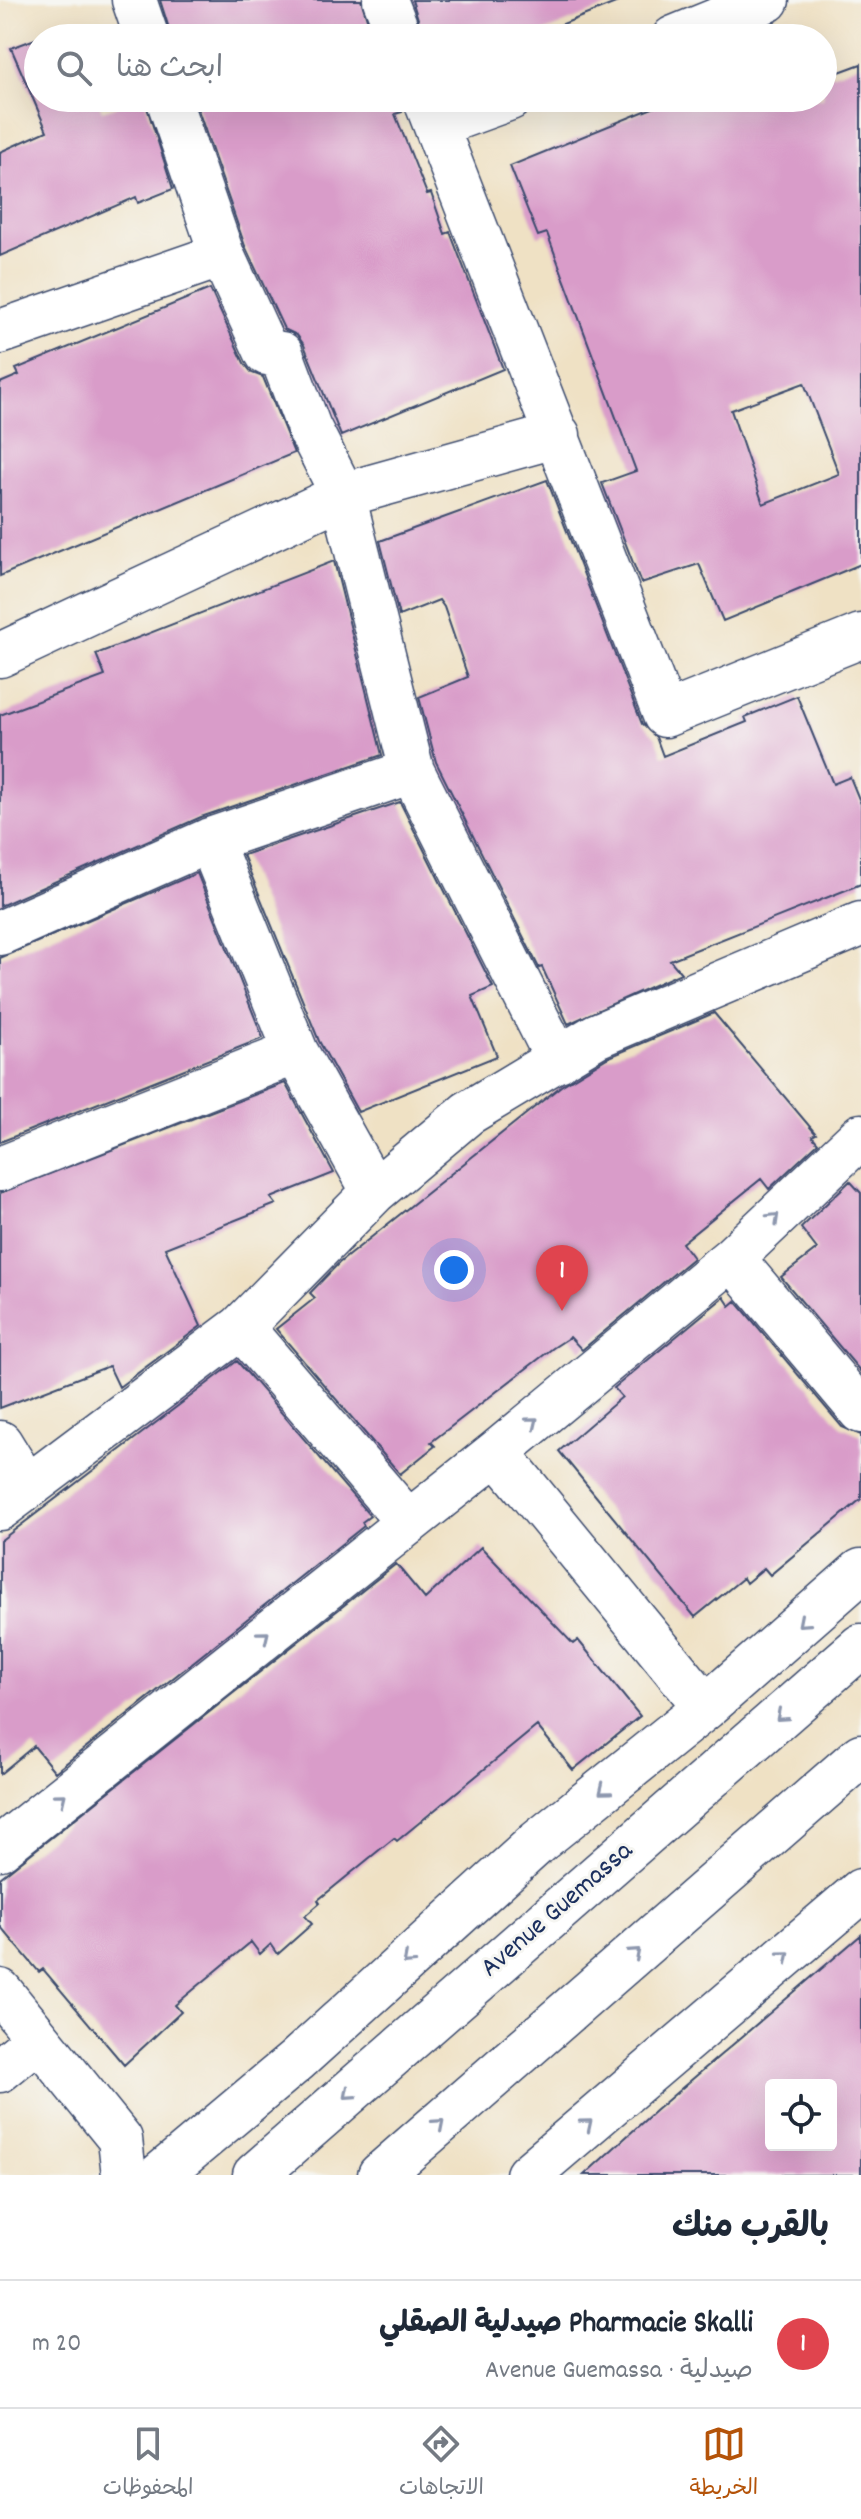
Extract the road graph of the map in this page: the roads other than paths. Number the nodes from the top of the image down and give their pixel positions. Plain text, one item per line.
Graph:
1 (134, 0) edge
2 (385, 0) edge
3 (767, 0) edge
4 (693, 21) edge
5 (142, 24) edge
6 (394, 24) edge
7 (173, 112) edge
8 (431, 112) edge
9 (222, 255) junction
10 (0, 332) edge
11 (558, 435) junction
12 (343, 495) junction
13 (861, 636) edge
14 (0, 655) edge
15 (412, 771) junction
16 (210, 840) junction
17 (861, 924) edge
18 (0, 933) edge
19 (296, 1052) junction
20 (558, 1060) junction
21 (861, 1136) edge
22 (0, 1169) edge
23 (374, 1192) junction
24 (732, 1258) junction
25 (241, 1327) junction
26 (861, 1411) edge
27 (0, 1443) edge
28 (497, 1452) junction
29 (14, 1498) edge
30 (407, 1521) junction
31 (861, 1571) edge
32 (861, 1646) edge
33 (706, 1707) junction
34 (861, 1756) edge
35 (0, 1848) edge
36 (861, 1891) edge
37 (0, 1991) edge
38 (37, 2040) junction
39 (0, 2070) edge
40 (122, 2157) edge
41 (186, 2167) edge
42 (255, 2175) edge
43 (380, 2175) edge
44 (528, 2175) edge

1 - 5 street
2 - 6 street
3 - 4 street
7 - 9 street
8 - 11 street
9 - 10 street
9 - 12 street
11 - 12 street
11 - 13 street
12 - 14 street
12 - 15 street
15 - 16 street
15 - 20 street
16 - 18 street
16 - 19 street
17 - 20 street
19 - 22 street
19 - 23 street
20 - 23 street
24 -> 21 street
23 - 25 street
24 - 26 street
28 -> 24 street
25 - 29 street
25 - 30 street
27 - 29 street
28 - 30 street
28 - 33 street
35 -> 30 street
31 -> 33 street
32 -> 42 street, Avenue Guemassa
33 -> 41 street
43 -> 34 street
44 -> 36 street
37 - 38 street
38 - 39 street
38 - 40 street
40 - 41 street

